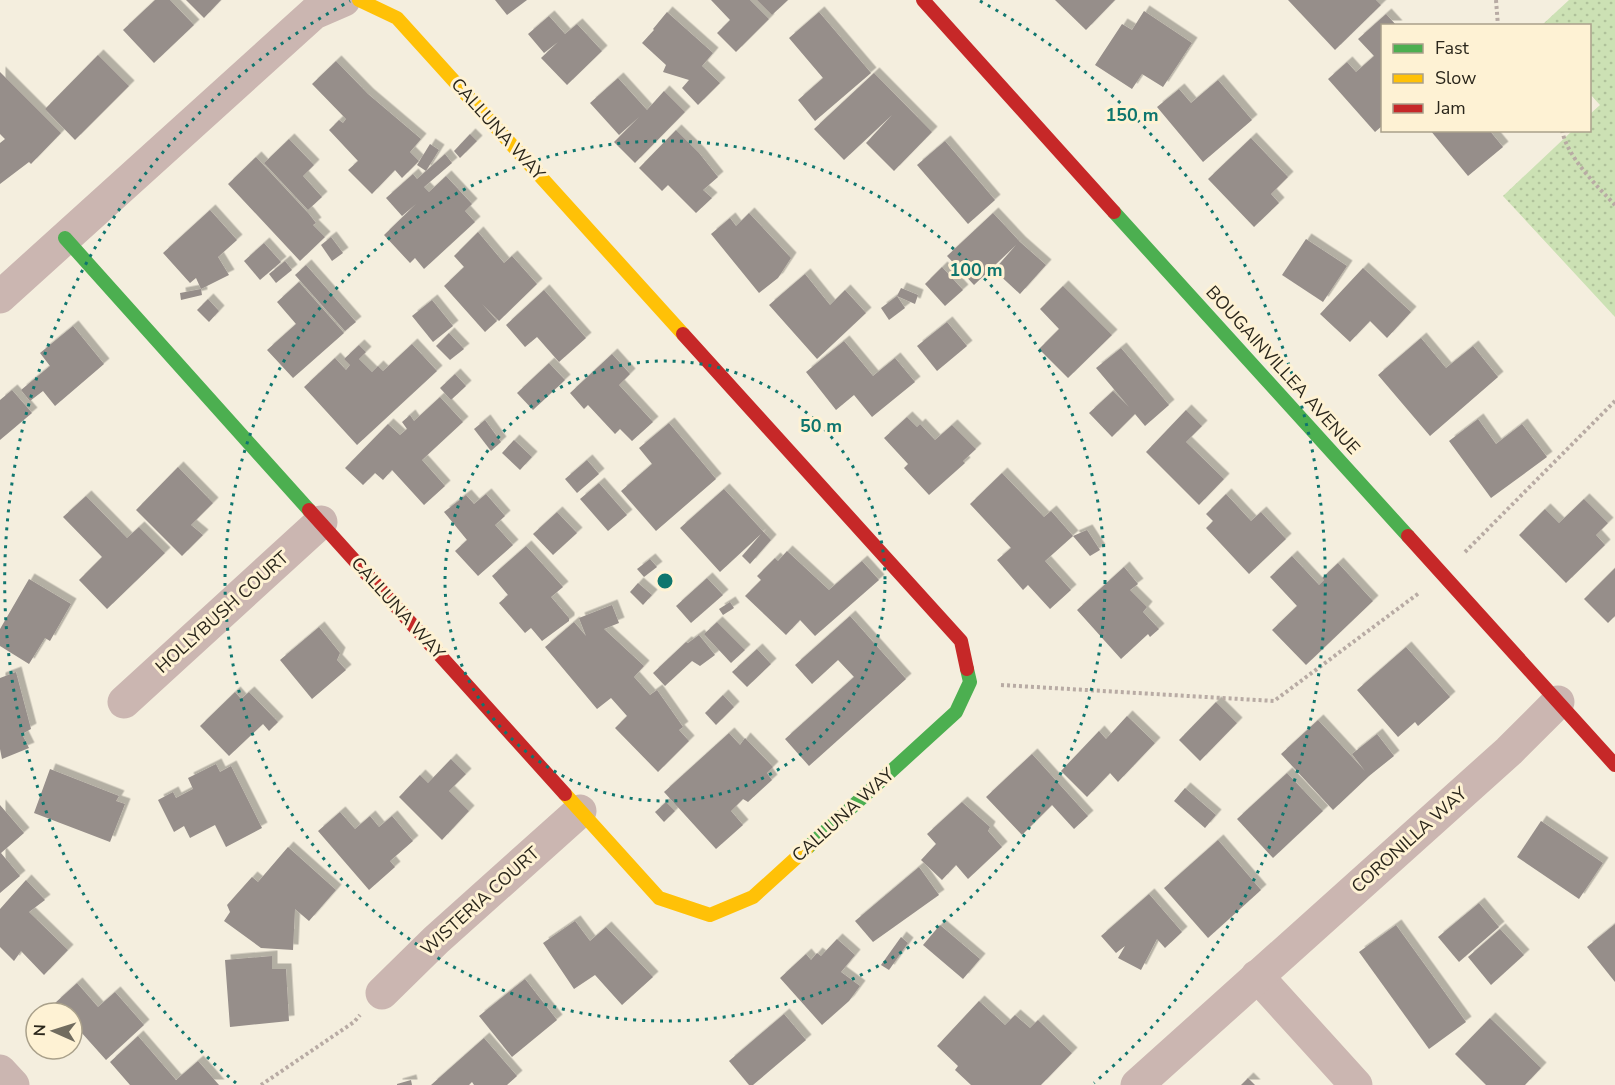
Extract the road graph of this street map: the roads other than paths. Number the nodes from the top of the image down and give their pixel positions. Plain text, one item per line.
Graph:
1 (344, 0) edge
2 (359, 0) edge
3 (923, 0) edge
4 (65, 238) junction
5 (0, 297) edge
6 (321, 522) junction
7 (124, 702) dead end
8 (1558, 702) junction
9 (1615, 765) edge
10 (580, 811) junction
11 (1257, 976) junction
12 (382, 993) road end
13 (0, 1071) edge
14 (13, 1085) edge
15 (1137, 1085) edge
16 (1356, 1085) edge

1 - 4 street
2 - 10 street, CALLUNA WAY
3 - 8 street, BOUGAINVILLEA AVENUE
4 - 5 street
4 - 6 street, CALLUNA WAY
6 - 7 street, HOLLYBUSH COURT
6 - 10 street, CALLUNA WAY
8 - 9 street, BOUGAINVILLEA AVENUE
8 - 11 street, CORONILLA WAY
10 - 12 street, WISTERIA COURT
11 - 15 street, CORONILLA WAY
11 - 16 street
13 - 14 street

